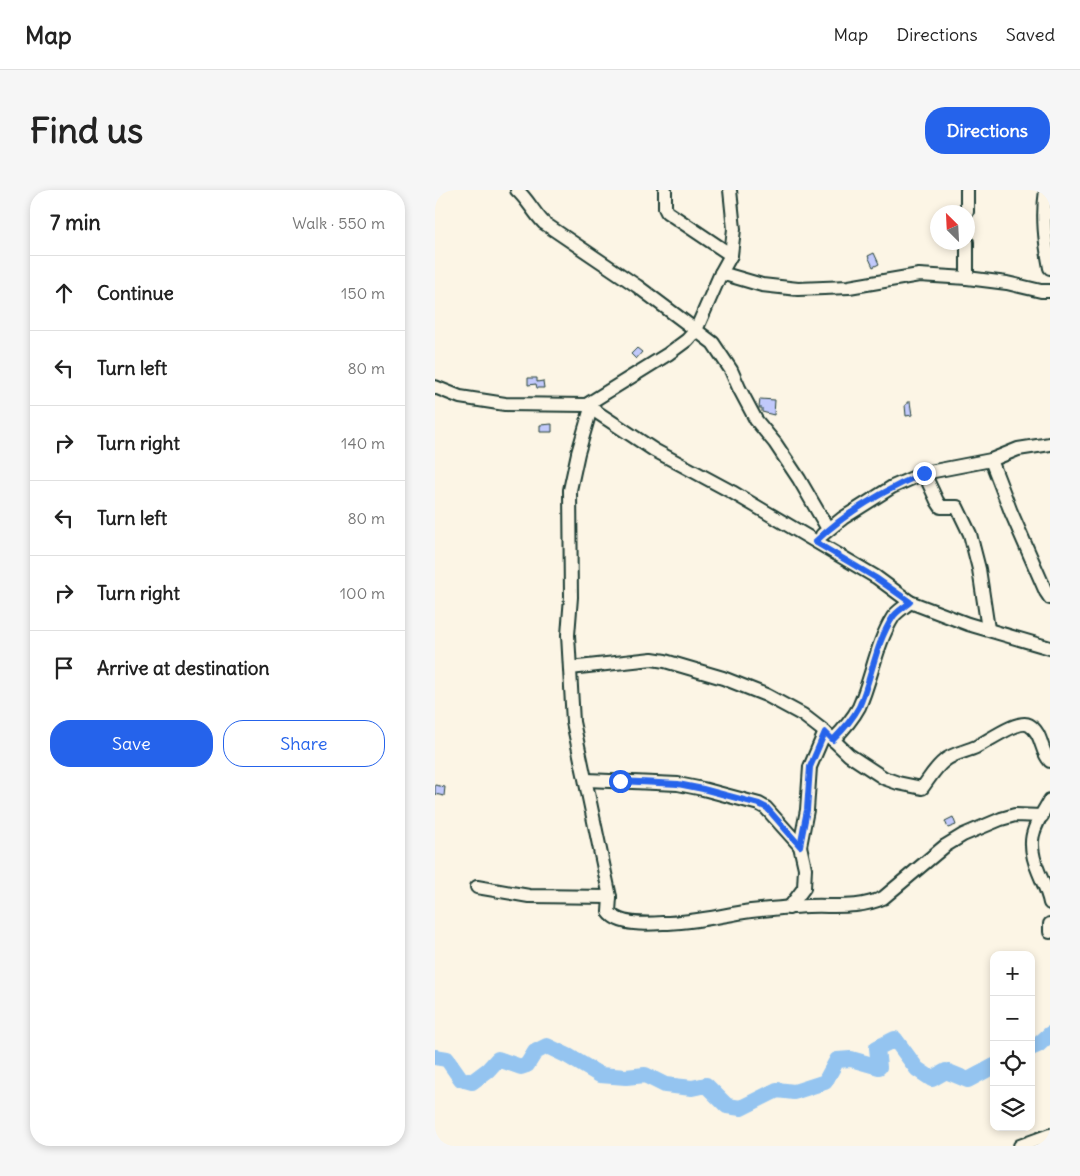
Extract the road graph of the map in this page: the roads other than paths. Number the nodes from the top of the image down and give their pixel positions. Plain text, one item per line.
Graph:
1 (517, 190) edge
2 (665, 190) edge
3 (730, 190) edge
4 (967, 190) edge
5 (1046, 190) edge
6 (967, 205) edge
7 (967, 250) edge
8 (731, 255) junction
9 (1050, 268) edge
10 (721, 273) junction
11 (967, 278) junction
12 (1050, 291) edge
13 (696, 330) junction
14 (435, 388) edge
15 (589, 407) junction
16 (1050, 444) edge
17 (991, 460) junction
18 (924, 473) junction
19 (828, 529) junction
20 (815, 542) junction
21 (1050, 598) edge
22 (910, 602) junction
23 (988, 629) junction
24 (1050, 648) edge
25 (570, 668) junction
26 (829, 736) junction
27 (1050, 761) edge
28 (587, 780) junction
29 (1050, 800) edge
30 (1041, 816) junction
31 (800, 846) junction
32 (477, 887) dead end
33 (611, 897) junction
34 (1050, 902) edge
35 (789, 908) junction
36 (1050, 924) edge
37 (1050, 932) edge
38 (1050, 1135) edge
39 (1020, 1146) edge

1 - 13 street
2 - 8 street
3 - 8 street
4 - 6 street
5 - 9 street
7 - 11 street
8 - 10 street
10 - 11 street
10 - 13 street
11 - 12 street
13 - 15 street
13 - 19 street
14 - 15 street
15 - 20 street
15 - 25 street
16 - 17 street
17 - 18 street
17 - 21 street
18 - 19 street
18 - 23 street
19 - 20 street
20 - 22 street
22 - 23 street
22 - 26 street
23 - 24 street
25 - 26 street
25 - 28 street
26 - 27 street
26 - 31 street
28 - 31 street
28 - 33 street
29 - 30 street
30 - 34 street
30 - 35 street
31 - 35 street
32 - 33 street
33 - 35 street
36 - 37 street
38 - 39 street

